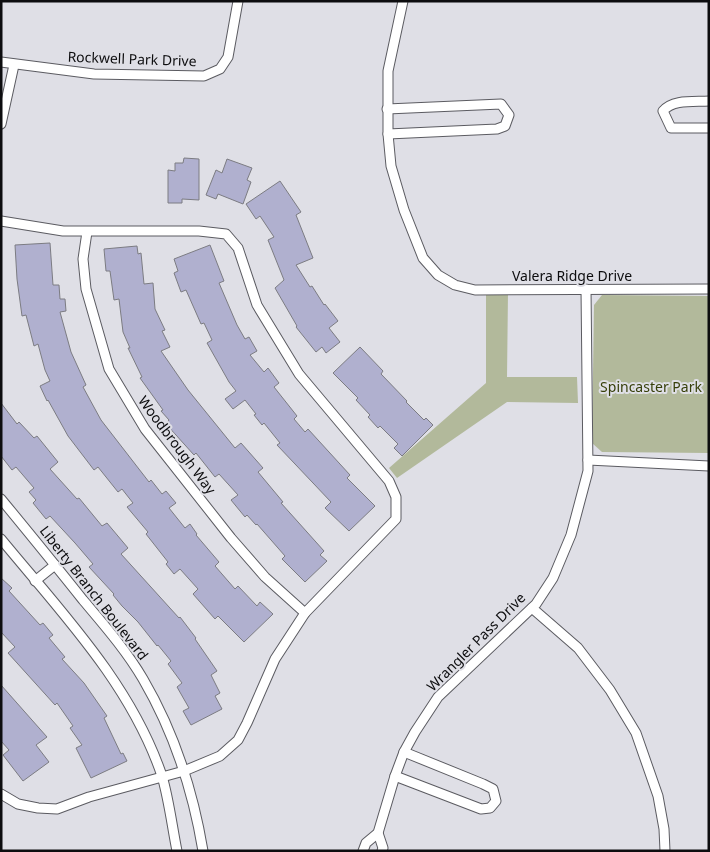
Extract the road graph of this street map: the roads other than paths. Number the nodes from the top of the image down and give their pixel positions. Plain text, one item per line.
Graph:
1 (238, 1) edge
2 (403, 1) edge
3 (1, 62) edge
4 (14, 65) junction
5 (709, 101) edge
6 (388, 109) junction
7 (1, 124) edge
8 (709, 128) edge
9 (388, 134) junction
10 (1, 221) edge
11 (87, 232) junction
12 (709, 288) edge
13 (586, 289) junction
14 (588, 460) junction
15 (709, 466) edge
16 (1, 499) edge
17 (1, 539) edge
18 (55, 565) junction
19 (35, 580) junction
20 (532, 608) junction
21 (305, 614) junction
22 (404, 752) junction
23 (184, 771) junction
24 (395, 776) junction
25 (162, 777) junction
26 (1, 794) edge
27 (378, 833) junction
28 (177, 851) edge
29 (203, 851) edge
30 (363, 851) edge
31 (382, 851) edge
32 (665, 851) edge

1 - 4 street, Rockwell Park Drive
2 - 6 street
3 - 4 street, Rockwell Park Drive
4 - 7 street
5 - 8 street
6 - 9 street
6 - 9 street
9 - 13 street, Valera Ridge Drive
10 - 11 street
11 - 21 street, Woodbrough Way
11 - 21 street
12 - 13 street, Valera Ridge Drive
13 - 14 street, Wrangler Pass Drive
14 - 15 street
14 - 20 street, Wrangler Pass Drive
16 - 18 street, Liberty Branch Boulevard
17 - 19 street
18 - 19 street
18 - 23 street, Liberty Branch Boulevard
19 - 25 street
20 - 22 street, Wrangler Pass Drive
20 - 32 street
21 - 23 street
22 - 24 street, Wrangler Pass Drive
22 - 24 street
23 - 25 street
23 - 29 street, Liberty Branch Boulevard
24 - 27 street, Wrangler Pass Drive
25 - 26 street
25 - 28 street
27 - 30 street, Wrangler Pass Drive
27 - 31 street, Wrangler Pass Drive

